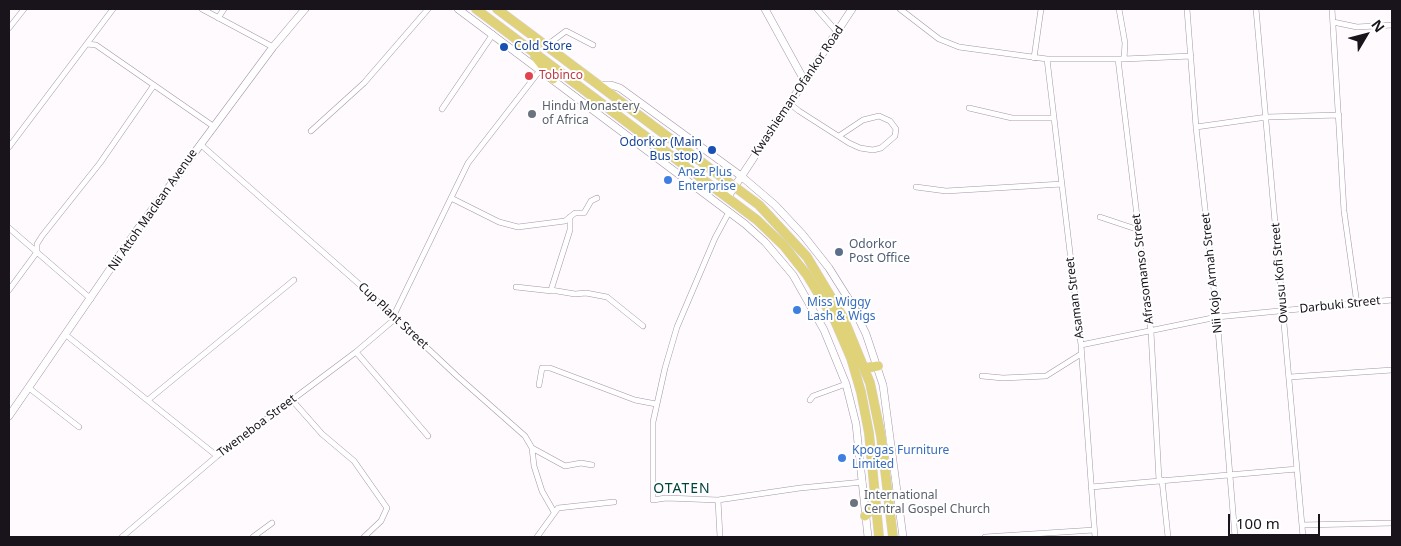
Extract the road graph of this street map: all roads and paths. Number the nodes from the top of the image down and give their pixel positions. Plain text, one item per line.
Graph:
1 (24, 9) edge
2 (113, 9) edge
3 (202, 9) edge
4 (224, 9) edge
5 (305, 9) edge
6 (428, 9) edge
7 (458, 9) edge
8 (476, 9) edge
9 (497, 9) edge
10 (766, 9) edge
11 (817, 9) edge
12 (852, 9) edge
13 (900, 9) edge
14 (1041, 9) edge
15 (1119, 9) edge
16 (1186, 9) edge
17 (1256, 9) edge
18 (1332, 9) edge
19 (218, 18) junction
20 (1333, 22) junction
21 (1392, 25) edge
22 (9, 28) edge
23 (838, 33) junction
24 (493, 34) junction
25 (87, 44) junction
26 (593, 45) dead end
27 (546, 46) junction
28 (273, 47) junction
29 (531, 49) junction
30 (1191, 56) junction
31 (1034, 58) junction
32 (1047, 59) junction
33 (1122, 59) junction
34 (550, 63) junction
35 (537, 64) junction
36 (553, 79) joint
37 (804, 80) junction
38 (154, 85) junction
39 (598, 85) junction
40 (789, 103) junction
41 (969, 108) dead end
42 (442, 109) dead end
43 (1339, 115) junction
44 (1054, 118) junction
45 (1267, 118) junction
46 (213, 126) junction
47 (631, 126) junction
48 (1196, 127) junction
49 (311, 131) dead end
50 (840, 136) junction
51 (200, 144) junction
52 (9, 147) edge
53 (750, 163) junction
54 (740, 176) junction
55 (1062, 184) junction
56 (734, 186) junction
57 (916, 187) dead end
58 (754, 188) junction
59 (450, 198) junction
60 (597, 198) dead end
61 (727, 198) junction
62 (730, 212) junction
63 (570, 217) junction
64 (1100, 217) dead end
65 (9, 228) edge
66 (784, 230) junction
67 (1139, 230) junction
68 (37, 252) junction
69 (294, 280) dead end
70 (516, 288) dead end
71 (9, 290) edge
72 (553, 292) junction
73 (91, 299) junction
74 (1392, 300) edge
75 (1357, 304) junction
76 (1283, 311) junction
77 (395, 317) junction
78 (1218, 317) junction
79 (643, 326) dead end
80 (1151, 332) junction
81 (66, 335) junction
82 (1081, 345) junction
83 (356, 352) junction
84 (1081, 354) junction
85 (878, 366) junction
86 (865, 368) junction
87 (1392, 370) edge
88 (982, 376) dead end
89 (1290, 377) junction
90 (846, 384) junction
91 (539, 385) dead end
92 (29, 388) junction
93 (148, 400) junction
94 (292, 400) junction
95 (810, 400) dead end
96 (656, 404) junction
97 (9, 416) edge
98 (79, 427) dead end
99 (428, 436) dead end
100 (532, 448) junction
101 (217, 456) junction
102 (592, 465) dead end
103 (1297, 469) junction
104 (1230, 475) junction
105 (1161, 480) junction
106 (863, 482) junction
107 (1091, 487) junction
108 (718, 500) junction
109 (614, 502) dead end
110 (876, 504) junction
111 (554, 512) junction
112 (866, 516) junction
113 (272, 523) dead end
114 (1392, 523) edge
115 (1302, 525) junction
116 (1094, 530) junction
117 (1045, 535) edge
118 (122, 537) edge
119 (253, 537) edge
120 (364, 537) edge
121 (537, 537) edge
122 (720, 537) edge
123 (868, 537) edge
124 (879, 537) edge
125 (893, 537) edge
126 (903, 537) edge
127 (985, 537) edge
128 (1095, 537) edge
129 (1168, 537) edge
130 (1235, 537) edge
131 (1303, 537) edge

1 - 22 street
2 - 25 street
3 - 19 street
4 - 19 street
5 - 28 street, Nii Attoh Maclean Avenue
6 - 49 street
7 - 24 street
8 - 29 highway
9 - 27 highway
10 - 37 street
11 - 23 street
12 - 23 street, Kwashieman-Ofankor Road
13 - 31 street
14 - 31 street
15 - 33 street, Afrasomanso Street
16 - 30 street, Nii Kojo Armah Street
17 - 45 street, Owusu Kofi Street
18 - 20 street
19 - 28 street
20 - 21 street
20 - 43 street
23 - 37 street, Kwashieman-Ofankor Road
24 - 35 street
24 - 42 street
25 - 38 street
25 - 52 street
26 - 27 street
27 - 39 highway
28 - 46 street, Nii Attoh Maclean Avenue
29 - 34 highway
29 - 35 highway
30 - 33 street
30 - 48 street, Nii Kojo Armah Street
31 - 32 street
32 - 33 street
32 - 44 street, Asaman Street
33 - 67 street, Afrasomanso Street
34 - 35 highway
34 - 47 highway
35 - 36 highway
35 - 59 street
36 - 62 street
37 - 40 street, Kwashieman-Ofankor Road
38 - 46 street
38 - 68 street
39 - 54 street
39 - 56 highway
40 - 50 street
40 - 53 street, Kwashieman-Ofankor Road
41 - 44 street
43 - 45 street
43 - 75 street
44 - 55 street, Asaman Street
45 - 48 street
45 - 76 street, Owusu Kofi Street
46 - 51 street, Nii Attoh Maclean Avenue
47 - 56 highway
47 - 61 highway
48 - 78 street, Nii Kojo Armah Street
50 - 50 street
51 - 73 street, Nii Attoh Maclean Avenue
51 - 77 street, Cup Plant Street
53 - 54 street, Kwashieman-Ofankor Road
53 - 58 street
54 - 56 street, Kwashieman-Ofankor Road
54 - 58 street
55 - 57 street
55 - 82 street, Asaman Street
56 - 61 street, Kwashieman-Ofankor Road
56 - 66 highway
58 - 85 street
59 - 63 street
59 - 77 street
60 - 63 street
61 - 66 highway
61 - 110 highway
62 - 90 street
62 - 96 street
63 - 72 street
64 - 67 street
65 - 68 street
66 - 86 highway
67 - 80 street, Afrasomanso Street
68 - 71 street
68 - 73 street
69 - 93 street
70 - 72 street
72 - 79 street
73 - 81 street, Nii Attoh Maclean Avenue
74 - 75 street, Darbuki Street
75 - 76 street, Darbuki Street
76 - 78 street, Darbuki Street
76 - 89 street, Owusu Kofi Street
77 - 83 street, Tweneboa Street
77 - 100 street, Cup Plant Street
78 - 80 street, Darbuki Street
78 - 104 street, Nii Kojo Armah Street
80 - 82 street, Darbuki Street
80 - 105 street, Afrasomanso Street
81 - 92 street, Nii Attoh Maclean Avenue
81 - 93 street
82 - 84 street, Asaman Street
83 - 94 street, Tweneboa Street
83 - 99 street
84 - 88 street
84 - 107 street, Asaman Street
85 - 86 highway
85 - 126 street
86 - 125 highway
87 - 89 street
89 - 103 street, Owusu Kofi Street
90 - 95 street
90 - 106 street
91 - 96 street
92 - 97 street, Nii Attoh Maclean Avenue
92 - 98 street
93 - 101 street
94 - 101 street, Tweneboa Street
94 - 120 street
96 - 108 street
100 - 102 street, Cup Plant Street
100 - 111 street
101 - 118 street, Tweneboa Street
103 - 104 street
103 - 115 street, Owusu Kofi Street
104 - 105 street
104 - 130 street, Nii Kojo Armah Street
105 - 107 street
105 - 129 street, Afrasomanso Street
106 - 108 street
106 - 112 street
107 - 116 street, Asaman Street
108 - 122 street
109 - 111 street
110 - 112 highway
110 - 124 highway
111 - 121 street
112 - 123 street
113 - 119 street
114 - 115 street
115 - 131 street, Owusu Kofi Street
116 - 117 street
116 - 128 street, Asaman Street
117 - 127 street

